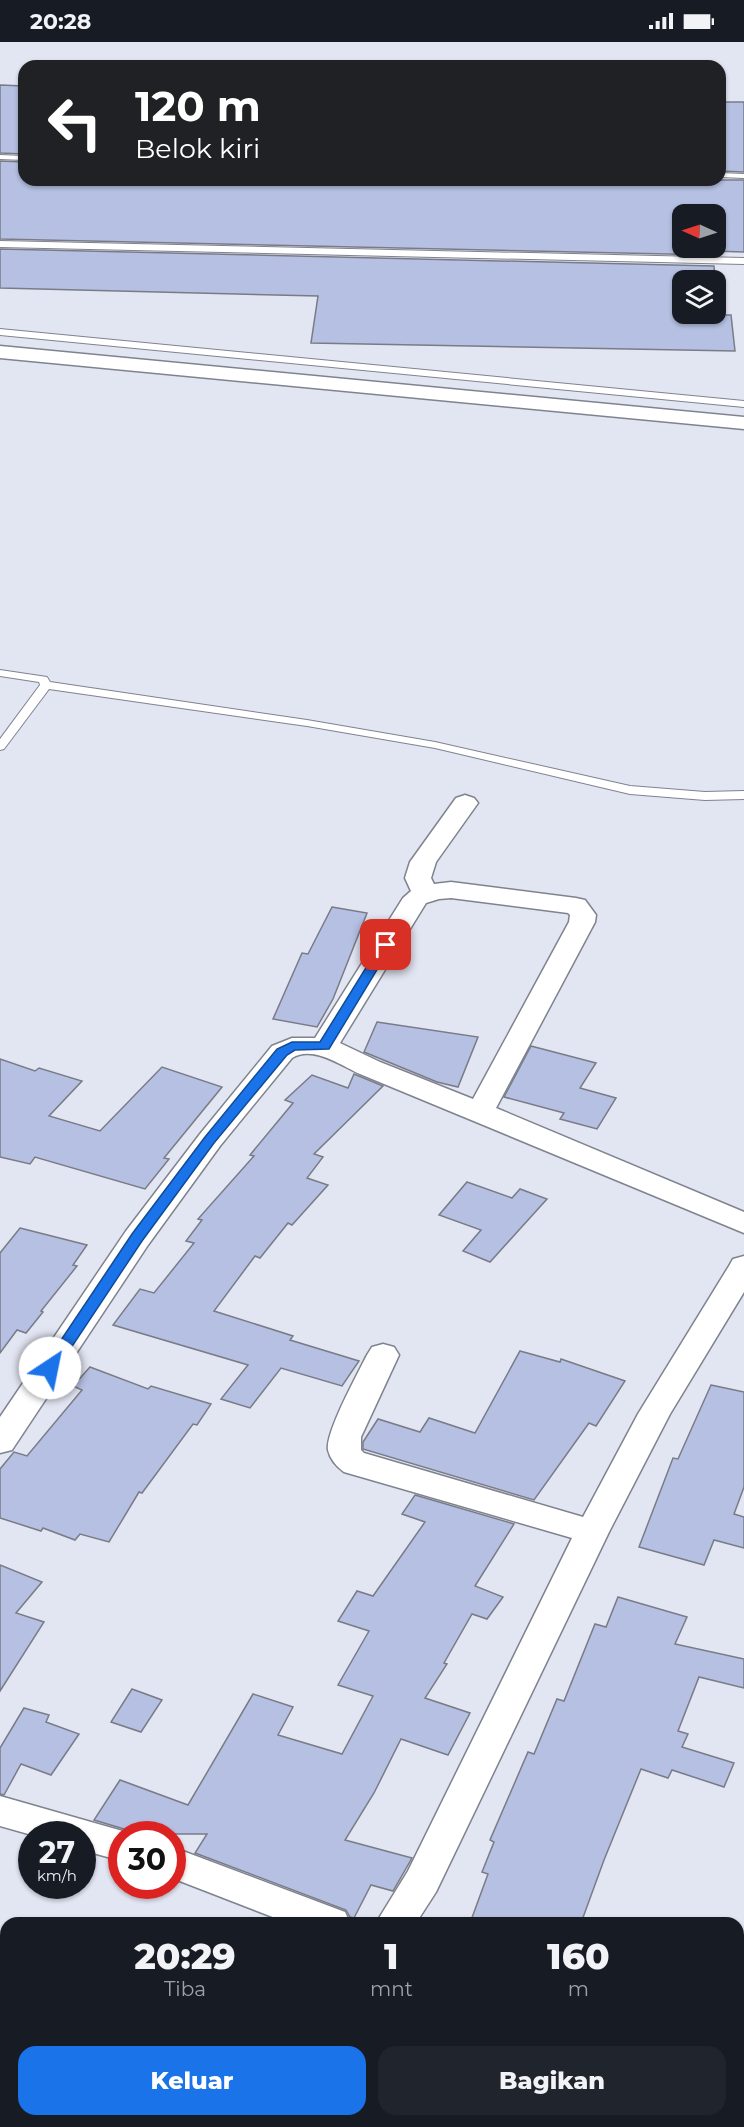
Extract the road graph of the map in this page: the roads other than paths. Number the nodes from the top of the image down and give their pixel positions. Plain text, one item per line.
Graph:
1 (0, 157) edge
2 (18, 158) edge
3 (726, 175) edge
4 (744, 176) edge
5 (0, 244) edge
6 (744, 261) edge
7 (0, 332) edge
8 (0, 352) edge
9 (744, 404) edge
10 (744, 423) edge
11 (0, 673) edge
12 (46, 685) junction
13 (0, 747) edge
14 (744, 795) edge
15 (465, 803) dead end
16 (425, 893) junction
17 (324, 1046) junction
18 (480, 1112) junction
19 (744, 1223) edge
20 (744, 1266) edge
21 (383, 1355) dead end
22 (0, 1442) edge
23 (592, 1532) junction
24 (0, 1811) edge
25 (34, 1821) edge
26 (186, 1867) edge
27 (315, 1917) edge
28 (399, 1917) edge

1 - 2 lane
3 - 4 lane
5 - 6 lane
7 - 9 lane
8 - 10 street
11 - 12 lane
12 - 13 lane
12 - 14 lane
15 - 16 street
16 - 17 street
16 - 18 street
17 - 18 street
17 - 22 street
18 - 19 street
20 - 23 street
21 - 23 street
23 - 28 street
24 - 25 street
26 - 27 street

